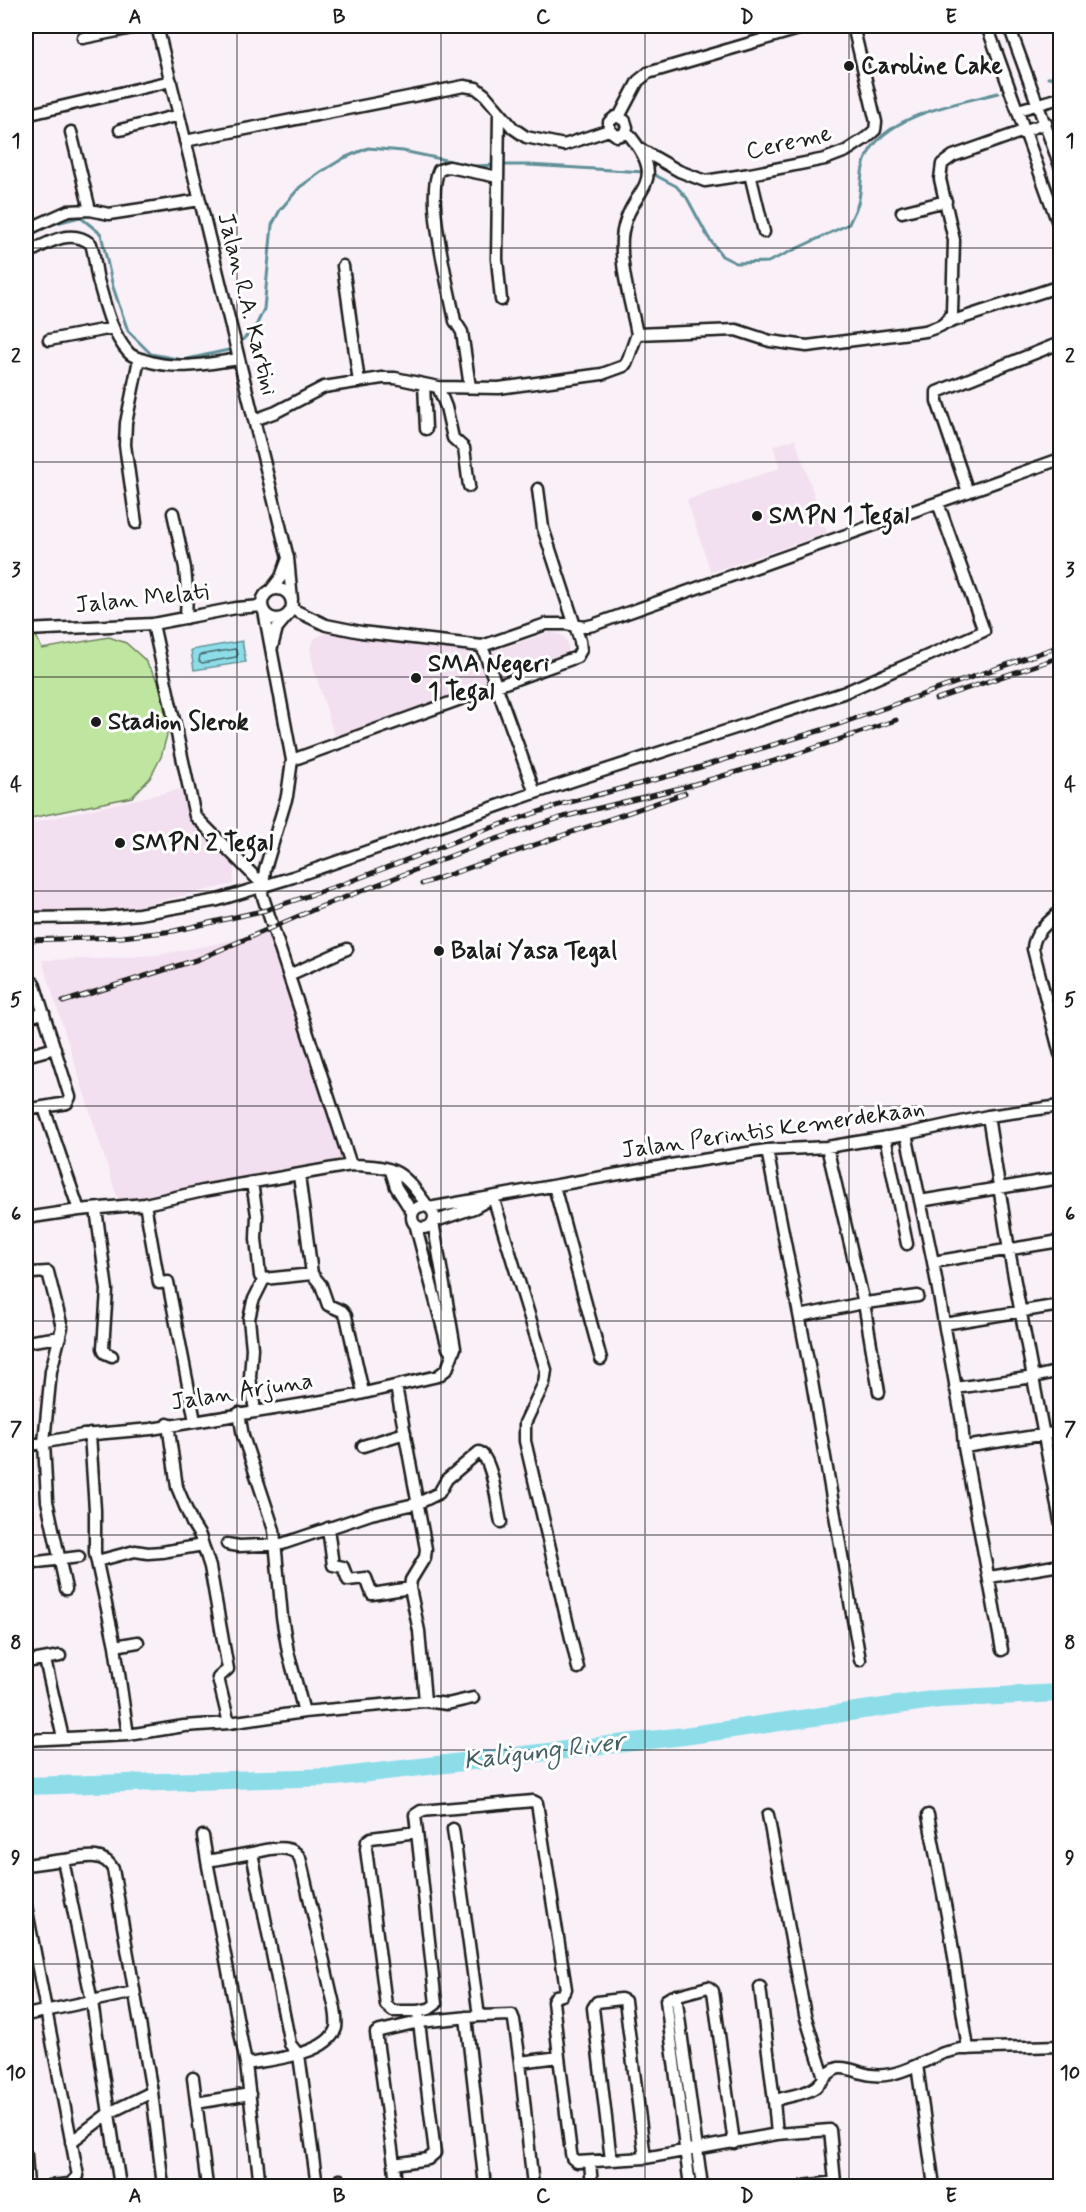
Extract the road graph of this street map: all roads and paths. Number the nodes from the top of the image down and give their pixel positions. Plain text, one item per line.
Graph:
1 (142, 26) edge
2 (157, 26) edge
3 (809, 26) edge
4 (853, 26) edge
5 (987, 26) edge
6 (1009, 26) edge
7 (83, 38) dead end
8 (171, 81) junction
9 (1060, 98) edge
10 (1039, 104) junction
11 (1018, 110) junction
12 (499, 112) junction
13 (26, 115) edge
14 (179, 115) junction
15 (619, 117) junction
16 (1046, 123) junction
17 (609, 129) junction
18 (120, 130) dead end
19 (1025, 130) junction
20 (626, 131) junction
21 (72, 132) dead end
22 (186, 141) junction
23 (642, 150) junction
24 (1060, 166) edge
25 (498, 173) junction
26 (750, 174) junction
27 (200, 200) junction
28 (946, 201) junction
29 (90, 210) junction
30 (902, 212) dead end
31 (1060, 229) edge
32 (26, 230) edge
33 (764, 232) dead end
34 (26, 254) edge
35 (343, 266) dead end
36 (1060, 286) edge
37 (501, 300) dead end
38 (947, 323) junction
39 (112, 328) junction
40 (637, 334) junction
41 (49, 340) dead end
42 (1060, 343) edge
43 (239, 357) junction
44 (139, 359) junction
45 (359, 382) junction
46 (424, 384) junction
47 (438, 387) junction
48 (470, 387) junction
49 (254, 420) junction
50 (426, 429) dead end
51 (1060, 459) edge
52 (469, 486) dead end
53 (538, 489) dead end
54 (968, 492) junction
55 (938, 503) junction
56 (173, 513) dead end
57 (136, 523) dead end
58 (288, 558) junction
59 (271, 590) junction
60 (291, 608) junction
61 (263, 609) junction
62 (186, 618) junction
63 (153, 624) junction
64 (576, 626) junction
65 (26, 630) edge
66 (482, 646) junction
67 (270, 652) junction
68 (495, 687) junction
69 (292, 760) junction
70 (535, 793) junction
71 (263, 885) junction
72 (1060, 911) edge
73 (26, 918) edge
74 (347, 950) dead end
75 (289, 975) junction
76 (26, 978) edge
77 (44, 1013) junction
78 (26, 1017) edge
79 (55, 1048) junction
80 (1060, 1054) edge
81 (26, 1056) edge
82 (1060, 1107) edge
83 (45, 1108) junction
84 (26, 1110) edge
85 (988, 1116) junction
86 (906, 1134) junction
87 (885, 1137) junction
88 (827, 1147) junction
89 (767, 1150) junction
90 (351, 1165) junction
91 (391, 1171) junction
92 (299, 1175) junction
93 (1060, 1178) edge
94 (252, 1183) junction
95 (554, 1186) junction
96 (1000, 1189) junction
97 (493, 1197) junction
98 (920, 1201) junction
99 (146, 1204) junction
100 (429, 1208) junction
101 (96, 1209) junction
102 (79, 1210) junction
103 (412, 1212) junction
104 (26, 1218) edge
105 (433, 1222) junction
106 (416, 1227) junction
107 (1060, 1241) edge
108 (907, 1244) dead end
109 (1009, 1250) junction
110 (933, 1262) junction
111 (26, 1272) edge
112 (312, 1274) junction
113 (264, 1279) junction
114 (918, 1296) dead end
115 (864, 1303) junction
116 (1060, 1305) edge
117 (1022, 1312) junction
118 (800, 1316) junction
119 (944, 1324) junction
120 (60, 1337) junction
121 (26, 1342) edge
122 (452, 1354) junction
123 (112, 1356) dead end
124 (602, 1359) dead end
125 (1060, 1371) edge
126 (1034, 1377) junction
127 (396, 1386) junction
128 (955, 1388) junction
129 (363, 1392) junction
130 (879, 1392) dead end
131 (255, 1411) junction
132 (238, 1413) junction
133 (195, 1420) junction
134 (168, 1425) junction
135 (1060, 1432) edge
136 (405, 1433) junction
137 (90, 1434) junction
138 (1044, 1434) junction
139 (44, 1443) junction
140 (26, 1446) edge
141 (363, 1446) dead end
142 (964, 1447) junction
143 (1059, 1499) edge
144 (419, 1503) junction
145 (1060, 1521) edge
146 (501, 1522) dead end
147 (328, 1528) junction
148 (227, 1544) dead end
149 (276, 1544) junction
150 (203, 1545) junction
151 (79, 1557) dead end
152 (59, 1560) junction
153 (97, 1561) junction
154 (39, 1562) dead end
155 (1060, 1565) edge
156 (990, 1577) junction
157 (410, 1588) junction
158 (66, 1589) dead end
159 (138, 1642) dead end
160 (116, 1646) junction
161 (1002, 1650) dead end
162 (60, 1656) dead end
163 (45, 1660) junction
164 (860, 1660) dead end
165 (26, 1662) edge
166 (578, 1668) dead end
167 (473, 1698) dead end
168 (425, 1701) junction
169 (304, 1712) junction
170 (229, 1724) junction
171 (128, 1735) junction
172 (63, 1738) junction
173 (26, 1740) edge
174 (768, 1815) dead end
175 (928, 1815) dead end
176 (453, 1830) dead end
177 (417, 1832) junction
178 (203, 1836) dead end
179 (252, 1853) junction
180 (63, 1860) junction
181 (207, 1861) junction
182 (26, 1865) edge
183 (26, 1906) edge
184 (760, 1987) dead end
185 (134, 1992) junction
186 (92, 2002) junction
187 (46, 2011) junction
188 (26, 2015) edge
189 (479, 2016) junction
190 (419, 2017) junction
191 (466, 2017) junction
192 (1060, 2046) edge
193 (968, 2049) junction
194 (299, 2055) junction
195 (559, 2057) junction
196 (520, 2062) junction
197 (246, 2064) junction
198 (917, 2065) junction
199 (824, 2077) junction
200 (193, 2078) dead end
201 (152, 2092) junction
202 (250, 2094) junction
203 (774, 2101) junction
204 (196, 2103) junction
205 (109, 2113) junction
206 (777, 2134) junction
207 (71, 2142) junction
208 (734, 2143) junction
209 (692, 2150) junction
210 (26, 2155) edge
211 (645, 2158) junction
212 (611, 2160) junction
213 (591, 2162) junction
214 (394, 2164) junction
215 (70, 2185) edge
216 (28, 2187) edge
217 (49, 2187) edge
218 (120, 2187) edge
219 (163, 2187) edge
220 (207, 2187) edge
221 (260, 2187) edge
222 (317, 2187) edge
223 (396, 2187) edge
224 (485, 2187) edge
225 (533, 2187) edge
226 (592, 2187) edge
227 (690, 2187) edge
228 (702, 2187) edge
229 (804, 2187) edge
230 (934, 2187) edge

1 - 7 street
2 - 8 street, Jalan R.A. Kartini
3 - 15 street
4 - 26 street, Cereme
5 - 11 street
6 - 10 street
8 - 13 street
8 - 14 street, Jalan R.A. Kartini
9 - 10 street
10 - 11 street
10 - 16 street
11 - 19 street
12 - 17 street
12 - 22 street
12 - 25 street
14 - 18 street
14 - 22 street, Jalan R.A. Kartini
15 - 17 street
15 - 20 street
16 - 19 street
16 - 24 street
17 - 20 street
19 - 28 street
19 - 31 street
20 - 23 street
21 - 29 street
22 - 27 street, Jalan R.A. Kartini
23 - 26 street, Cereme
23 - 40 street
25 - 37 street
25 - 48 street
26 - 33 street
27 - 29 street
27 - 43 street, Jalan R.A. Kartini
28 - 30 street
28 - 38 street
29 - 32 street
34 - 39 street
35 - 45 street
36 - 38 street
38 - 40 street
39 - 41 street
39 - 44 street
40 - 48 street
42 - 54 street
43 - 44 street
43 - 49 street, Jalan R.A. Kartini
44 - 57 street
45 - 46 street
45 - 49 street
46 - 47 street
46 - 50 street
47 - 48 street
47 - 52 street
49 - 58 street, Jalan R.A. Kartini
51 - 54 street
53 - 64 street
54 - 55 street
55 - 64 street
55 - 70 street
56 - 62 street
58 - 59 street
58 - 60 street, Jalan R.A. Kartini
59 - 60 street
59 - 61 street
60 - 61 street, Jalan Melati
60 - 66 street
60 - 67 street
61 - 62 street, Jalan Melati
61 - 67 street
62 - 63 street, Jalan Melati
63 - 65 street, Jalan Melati
63 - 71 street
64 - 66 street
64 - 68 street
66 - 68 street
67 - 69 street
68 - 69 street
68 - 70 street
69 - 71 street
70 - 71 street
71 - 73 street
71 - 75 street
72 - 80 street
74 - 75 street
75 - 90 street
76 - 77 street
77 - 78 street
77 - 79 street
79 - 81 street
79 - 83 street
82 - 85 street, Jalan Perintis Kemerdekaan
83 - 84 street
83 - 102 street
85 - 86 street, Jalan Perintis Kemerdekaan
85 - 96 street
86 - 87 street, Jalan Perintis Kemerdekaan
86 - 98 street
87 - 88 street, Jalan Perintis Kemerdekaan
87 - 108 street
88 - 89 street, Jalan Perintis Kemerdekaan
88 - 115 street
89 - 95 street, Jalan Perintis Kemerdekaan
89 - 118 street
90 - 91 street
90 - 92 street
91 - 100 street
91 - 103 street
92 - 94 street
92 - 112 street
93 - 96 street
94 - 99 street
94 - 113 street
95 - 97 street, Jalan Perintis Kemerdekaan
95 - 124 street
96 - 98 street
96 - 109 street
97 - 100 street, Jalan Perintis Kemerdekaan
97 - 105 street, Jalan Perintis Kemerdekaan
97 - 166 street
98 - 110 street
99 - 101 street
99 - 133 street
100 - 103 street, Jalan Perintis Kemerdekaan
100 - 105 street
101 - 102 street
101 - 123 street
102 - 104 street
103 - 106 street
105 - 106 street, Jalan Perintis Kemerdekaan
105 - 122 street
106 - 122 street
107 - 109 street
109 - 110 street
109 - 117 street
110 - 119 street
111 - 120 street
112 - 113 street
112 - 129 street
113 - 131 street
114 - 115 street
115 - 118 street
115 - 130 street
116 - 117 street
117 - 119 street
117 - 126 street
118 - 164 street
119 - 128 street
120 - 121 street
120 - 139 street
122 - 127 street, Jalan Arjuna
125 - 126 street
126 - 128 street
126 - 138 street
127 - 129 street, Jalan Arjuna
127 - 136 street
128 - 142 street
129 - 131 street, Jalan Arjuna
131 - 132 street, Jalan Arjuna
132 - 133 street, Jalan Arjuna
132 - 149 street
133 - 134 street, Jalan Arjuna
134 - 137 street, Jalan Arjuna
134 - 150 street
135 - 138 street
136 - 141 street
136 - 144 street
137 - 139 street, Jalan Arjuna
137 - 153 street
138 - 142 street
138 - 143 street
139 - 140 street, Jalan Arjuna
139 - 152 street
142 - 156 street
143 - 145 street
144 - 146 street
144 - 147 street
144 - 157 street
147 - 149 street
147 - 157 street
148 - 149 street
149 - 169 street
150 - 153 street
150 - 170 street
151 - 152 street
152 - 154 street
152 - 158 street
153 - 160 street
155 - 156 street
156 - 161 street
157 - 168 street
159 - 160 street
160 - 171 street
162 - 163 street
163 - 165 street
163 - 172 street
167 - 168 street
168 - 169 street
169 - 170 street
170 - 171 street
171 - 172 street
172 - 173 street
174 - 199 street
175 - 193 street
176 - 189 street
177 - 190 street
177 - 190 street
177 - 195 street
178 - 181 street
179 - 181 street
179 - 194 street
179 - 194 street
180 - 182 street
180 - 185 street
180 - 186 street
181 - 197 street
183 - 187 street
184 - 203 street
185 - 186 street
185 - 201 street
186 - 187 street
186 - 205 street
187 - 188 street
187 - 207 street
189 - 191 street
189 - 196 street
190 - 191 street
190 - 214 street
190 - 214 street
191 - 224 street
192 - 193 street
193 - 198 street
194 - 197 street
194 - 222 street
195 - 196 street
195 - 213 street
196 - 225 street
197 - 202 street
198 - 199 street
198 - 230 street
199 - 203 street
200 - 204 street
201 - 205 street
201 - 219 street
202 - 204 street
202 - 221 street
203 - 206 street
204 - 220 street
205 - 207 street
205 - 218 street
206 - 208 street
206 - 229 street
207 - 215 street
208 - 209 street
208 - 209 street
209 - 211 street
209 - 227 street
209 - 228 street
210 - 216 street
211 - 212 street
211 - 212 street
212 - 213 street
213 - 226 street
214 - 223 street
215 - 217 street

